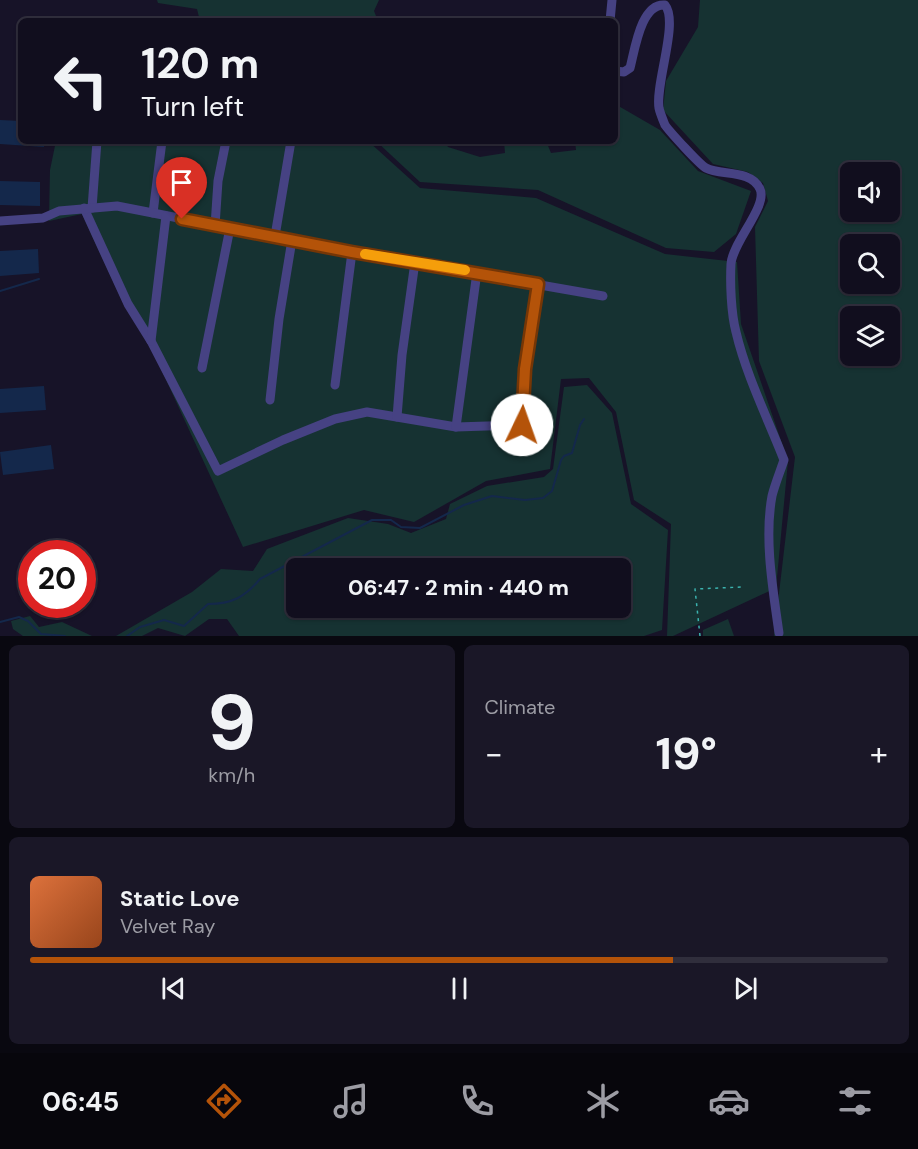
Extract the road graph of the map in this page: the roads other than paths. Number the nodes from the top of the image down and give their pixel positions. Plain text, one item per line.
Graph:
1 (612, 0) edge
2 (610, 18) edge
3 (618, 71) edge
4 (97, 144) edge
5 (162, 144) edge
6 (225, 144) edge
7 (290, 144) edge
8 (88, 208) junction
9 (153, 213) junction
10 (166, 216) junction
11 (0, 221) edge
12 (215, 226) junction
13 (230, 228) junction
14 (275, 236) junction
15 (292, 240) junction
16 (352, 252) junction
17 (415, 262) junction
18 (477, 272) junction
19 (538, 284) junction
20 (603, 296) dead end
21 (151, 341) junction
22 (202, 368) dead end
23 (335, 385) dead end
24 (270, 400) dead end
25 (397, 417) junction
26 (456, 427) junction
27 (779, 633) dead end

1 - 2 lane
3 - 27 lane
4 - 8 lane
5 - 9 lane
6 - 12 lane
7 - 14 lane
8 - 9 lane
8 - 11 lane
8 - 21 lane
9 - 10 lane
10 - 12 lane
10 - 21 lane
12 - 13 lane
13 - 14 lane
13 - 22 lane
14 - 15 lane
15 - 16 lane
15 - 24 lane
16 - 17 lane
16 - 23 lane
17 - 18 lane
17 - 25 lane
18 - 19 lane
18 - 26 lane
19 - 20 lane
19 - 26 lane
21 - 25 lane
25 - 26 lane

